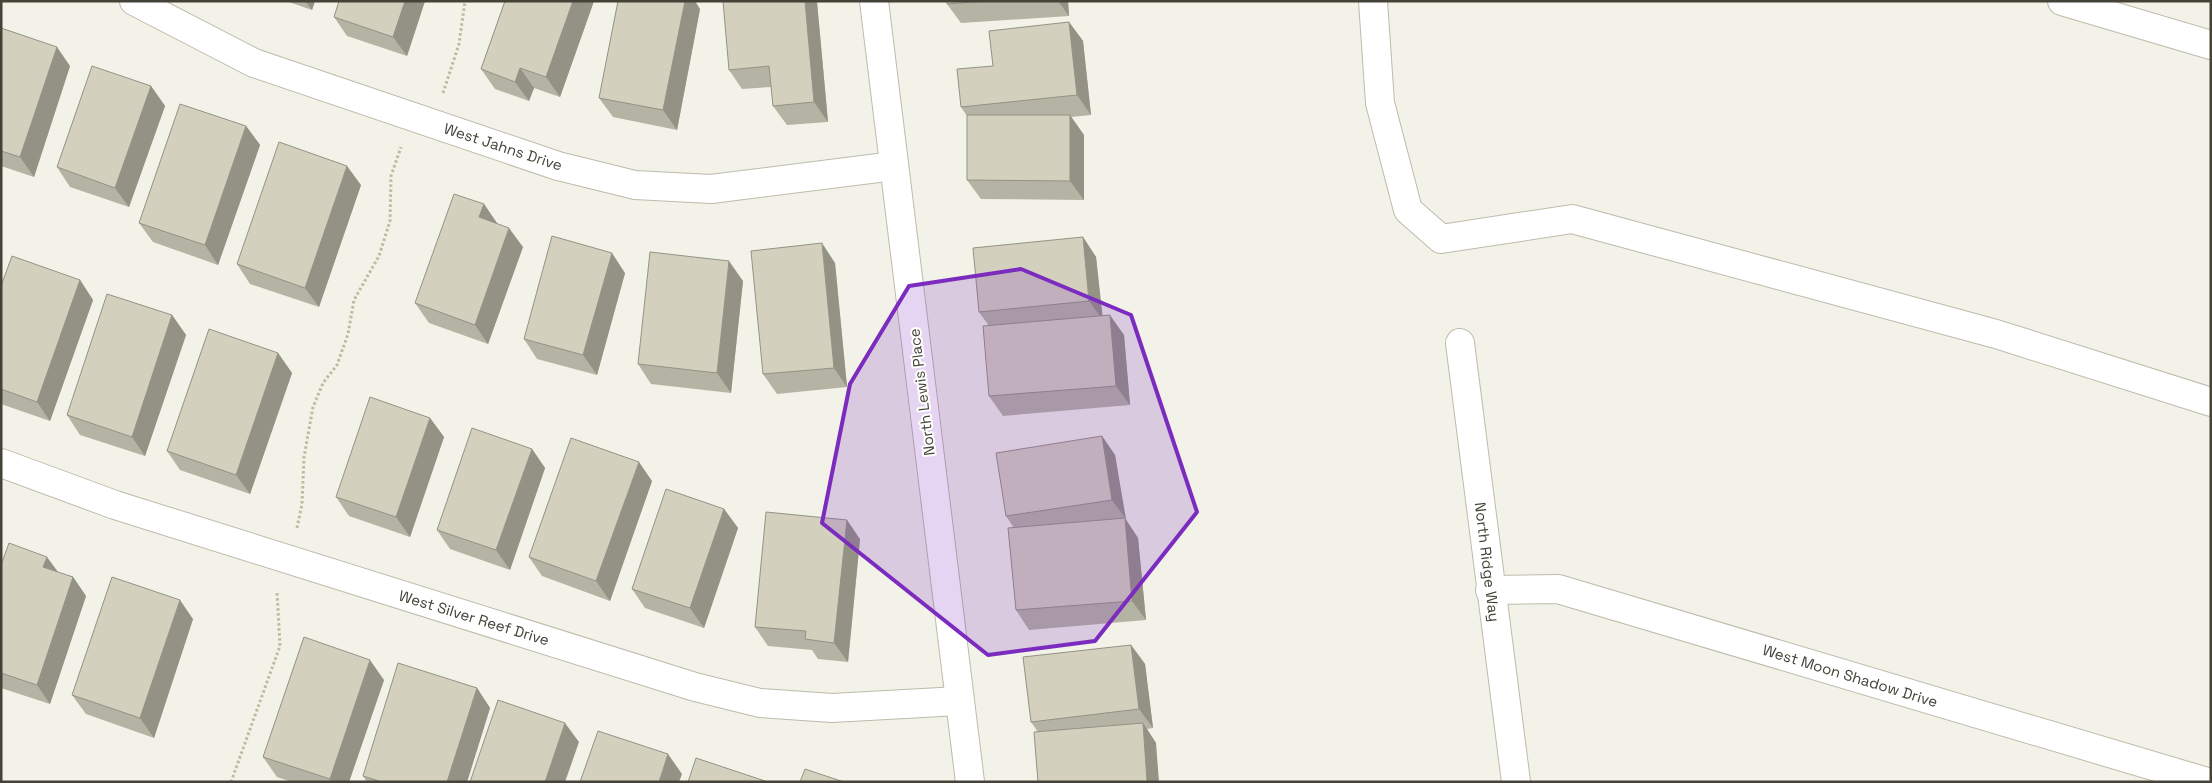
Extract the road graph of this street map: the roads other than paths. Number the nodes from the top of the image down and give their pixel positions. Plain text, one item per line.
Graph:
1 (134, 1) edge
2 (874, 1) edge
3 (1373, 1) edge
4 (2062, 1) edge
5 (2211, 44) edge
6 (894, 166) junction
7 (1460, 343) dead end
8 (2211, 402) edge
9 (1, 463) edge
10 (1490, 590) junction
11 (959, 701) junction
12 (970, 782) edge
13 (1516, 782) edge
14 (2207, 782) edge

1 - 6 street, West Jahns Drive
2 - 6 street, North Lewis Place
3 - 8 street
4 - 5 street
6 - 11 street, North Lewis Place
7 - 10 street, North Ridge Way
9 - 11 street, West Silver Reef Drive
10 - 13 street, North Ridge Way
10 - 14 street, West Moon Shadow Drive
11 - 12 street, North Lewis Place

